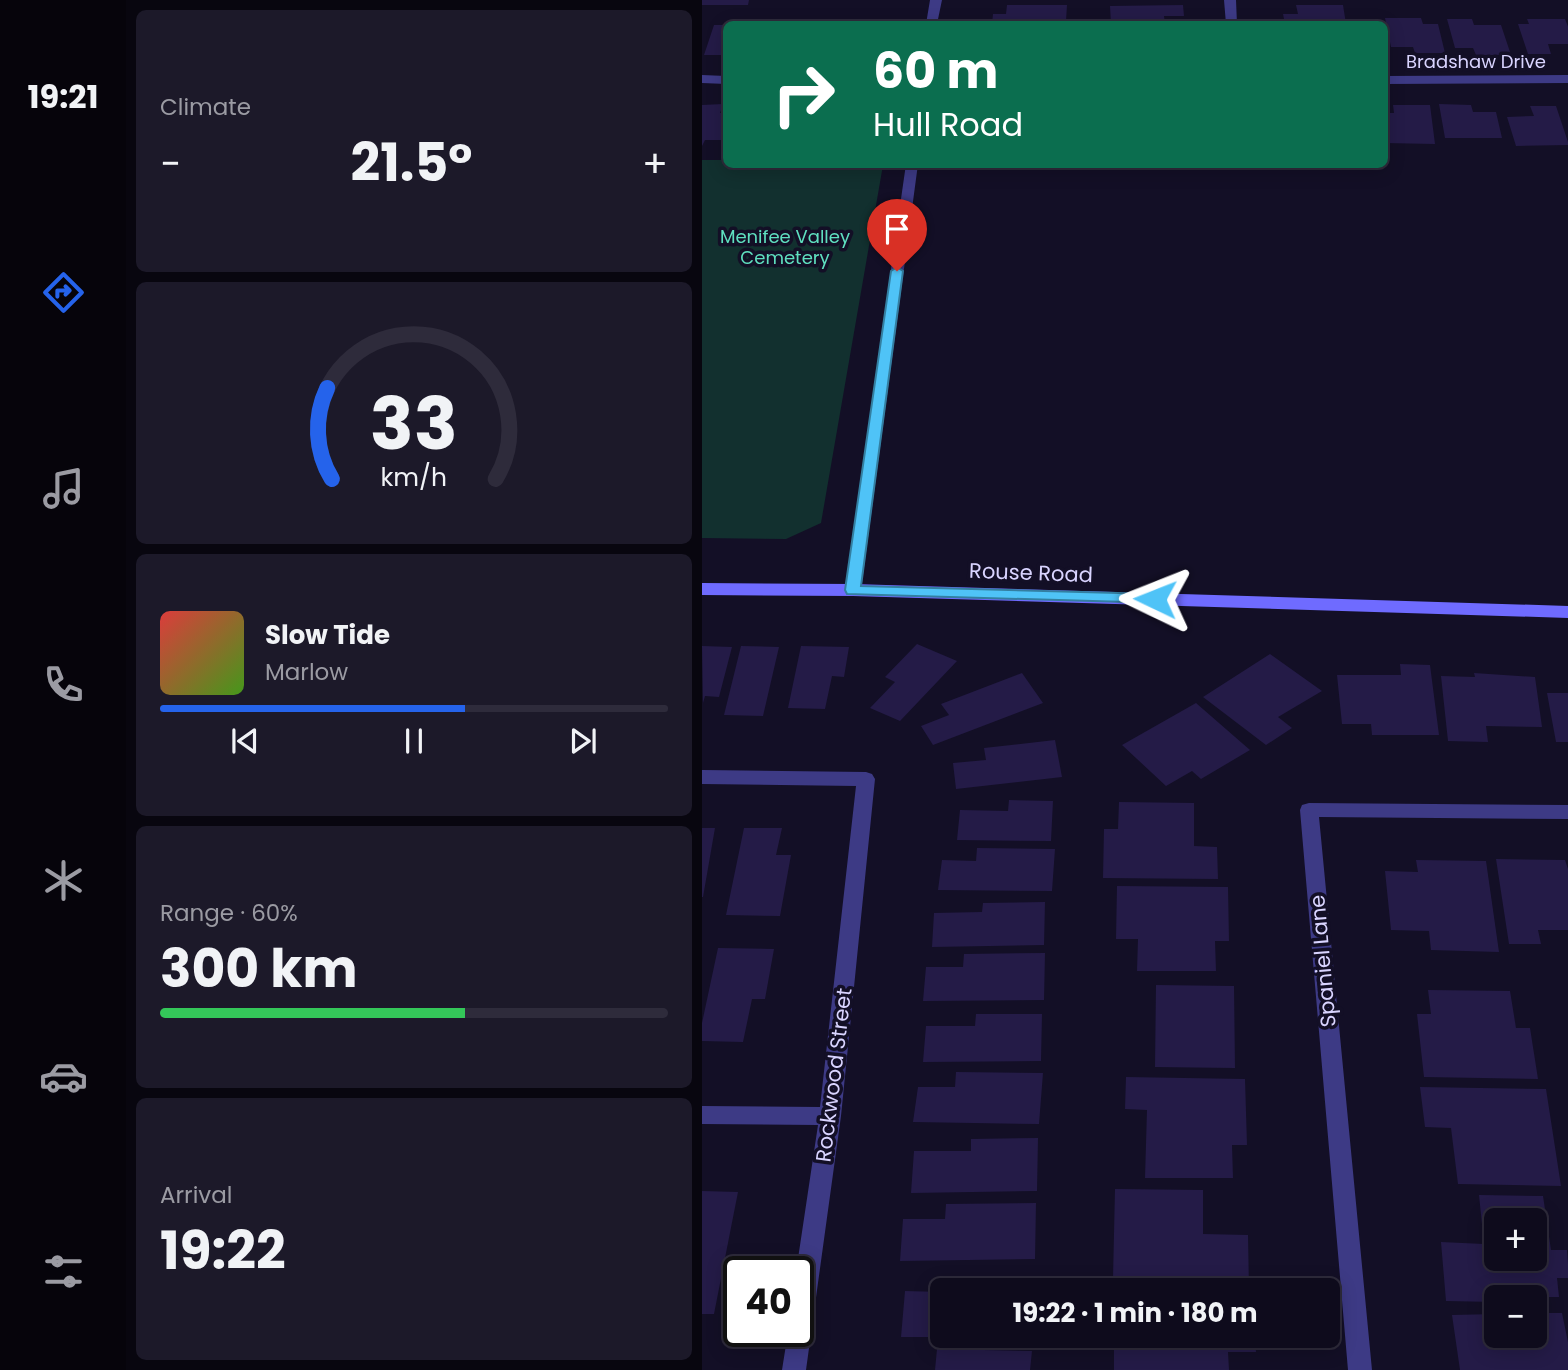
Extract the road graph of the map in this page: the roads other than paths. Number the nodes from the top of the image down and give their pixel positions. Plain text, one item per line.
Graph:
1 (936, 0) edge
2 (1230, 0) edge
3 (932, 21) edge
4 (1232, 21) edge
5 (702, 79) edge
6 (1568, 79) edge
7 (723, 80) edge
8 (1388, 80) edge
9 (911, 168) edge
10 (702, 589) edge
11 (853, 590) junction
12 (1568, 612) edge
13 (702, 776) edge
14 (1568, 812) edge
15 (702, 1115) edge
16 (830, 1116) junction
17 (794, 1370) edge
18 (1360, 1370) edge

1 - 3 street
2 - 4 street
5 - 7 street
6 - 8 street, Bradshaw Drive
9 - 11 street
10 - 11 street, Rouse Road
11 - 12 street, Rouse Road
13 - 16 street, Rockwood Street
14 - 18 street, Spaniel Lane
15 - 16 street
16 - 17 street, Rockwood Street

